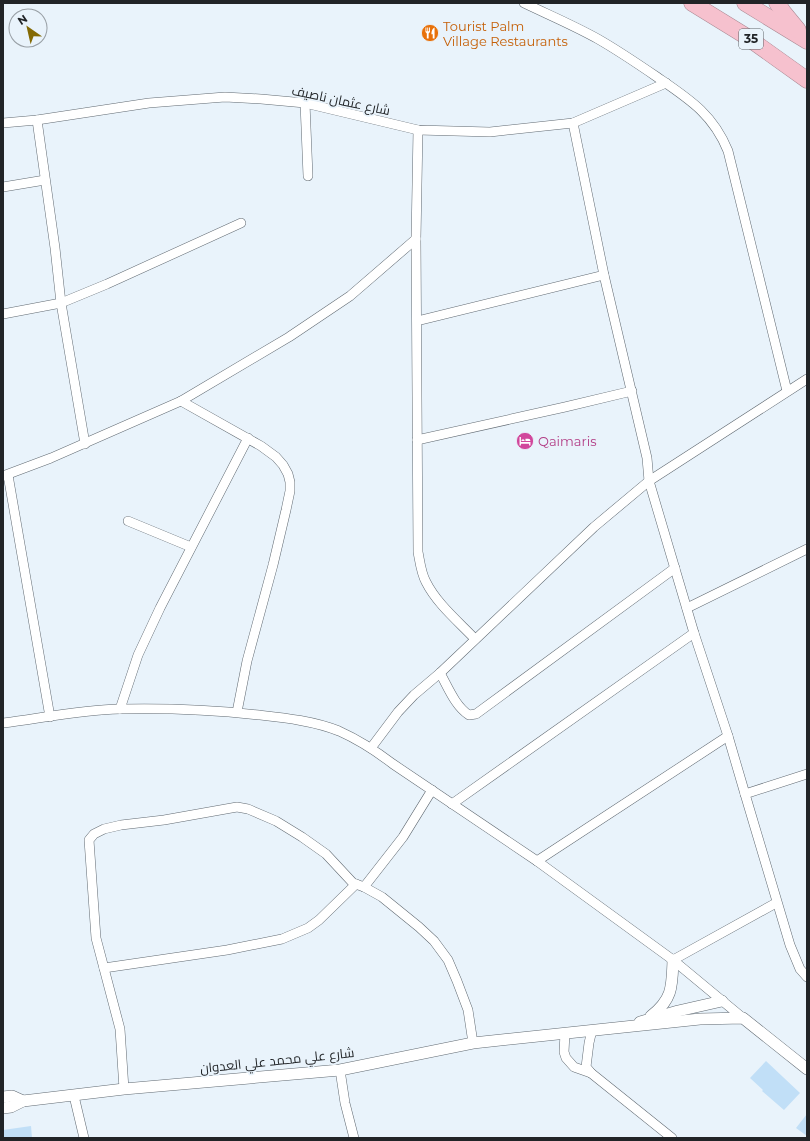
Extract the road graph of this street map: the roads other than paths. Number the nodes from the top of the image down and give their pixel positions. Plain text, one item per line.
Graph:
1 (524, 3) edge
2 (692, 3) edge
3 (745, 3) edge
4 (777, 3) edge
5 (807, 41) edge
6 (807, 80) edge
7 (666, 83) junction
8 (305, 103) junction
9 (37, 120) junction
10 (3, 123) edge
11 (573, 123) junction
12 (418, 130) junction
13 (308, 176) dead end
14 (45, 180) junction
15 (3, 187) edge
16 (241, 223) dead end
17 (416, 239) junction
18 (604, 275) junction
19 (61, 303) junction
20 (3, 314) edge
21 (417, 321) junction
22 (807, 379) edge
23 (632, 391) junction
24 (787, 391) junction
25 (181, 401) junction
26 (248, 438) junction
27 (417, 440) junction
28 (85, 444) junction
29 (5, 476) edge
30 (649, 481) junction
31 (128, 521) dead end
32 (191, 548) junction
33 (807, 549) edge
34 (675, 568) junction
35 (687, 608) junction
36 (694, 633) junction
37 (475, 640) junction
38 (440, 673) junction
39 (120, 709) junction
40 (236, 712) junction
41 (50, 717) junction
42 (3, 723) edge
43 (728, 736) junction
44 (371, 748) junction
45 (807, 774) edge
46 (432, 790) junction
47 (745, 794) junction
48 (452, 804) junction
49 (537, 861) junction
50 (360, 886) junction
51 (776, 904) junction
52 (673, 960) junction
53 (104, 968) junction
54 (807, 977) edge
55 (722, 1001) junction
56 (648, 1018) junction
57 (743, 1018) junction
58 (628, 1026) junction
59 (592, 1030) junction
60 (565, 1033) junction
61 (473, 1043) junction
62 (807, 1069) edge
63 (340, 1070) junction
64 (591, 1073) junction
65 (124, 1089) junction
66 (74, 1096) junction
67 (3, 1097) edge
68 (23, 1101) junction
69 (3, 1108) edge
70 (84, 1138) edge
71 (354, 1138) edge
72 (672, 1138) edge

1 - 7 street
2 - 6 highway, 35
3 - 5 highway, 35
4 - 5 highway
7 - 11 street, شارع عثمان ناصيف
7 - 24 street
8 - 9 street, شارع عثمان ناصيف
8 - 12 street, شارع عثمان ناصيف
8 - 13 street
9 - 10 street, شارع عثمان ناصيف
9 - 14 street
11 - 12 street, شارع عثمان ناصيف
11 - 18 street
12 - 17 street
14 - 15 street
14 - 19 street
16 - 19 street
17 - 21 street
17 - 25 street
18 - 21 street
18 - 23 street
19 - 20 street
19 - 28 street
21 - 27 street
22 - 24 street
23 - 27 street
23 - 30 street
24 - 30 street
25 - 26 street
25 - 28 street
26 - 32 street
26 - 40 street
27 - 37 street
28 - 29 street
29 - 41 street
30 - 34 street
30 - 37 street
31 - 32 street
32 - 39 street
33 - 35 street
34 - 35 street
34 - 38 street
35 - 36 street
36 - 43 street
36 - 48 street
37 - 38 street
38 - 44 street
39 - 40 street
39 - 41 street
40 - 44 street
41 - 42 street
43 - 47 street
43 - 49 street
44 - 46 street
45 - 47 street
46 - 48 street
46 - 50 street
47 - 51 street
48 - 49 street
49 - 52 street
50 - 53 street
50 - 53 street
50 - 61 street
51 - 52 street
51 - 54 street
52 - 55 street
52 - 56 street
53 - 65 street
55 - 56 street, شارع علي محمد علي العدوان
55 - 57 street
56 - 58 street, شارع علي محمد علي العدوان
57 - 58 street, شارع علي محمد علي العدوان
57 - 62 street
58 - 59 street, شارع علي محمد علي العدوان
59 - 60 street, شارع علي محمد علي العدوان
59 - 64 street
60 - 61 street, شارع علي محمد علي العدوان
60 - 64 street
61 - 63 street, شارع علي محمد علي العدوان
63 - 65 street, شارع علي محمد علي العدوان
63 - 71 street
64 - 72 street
65 - 66 street, شارع علي محمد علي العدوان
66 - 68 street, شارع علي محمد علي العدوان
66 - 70 street
67 - 68 street, شارع علي محمد علي العدوان
68 - 69 street, شارع علي محمد علي العدوان

